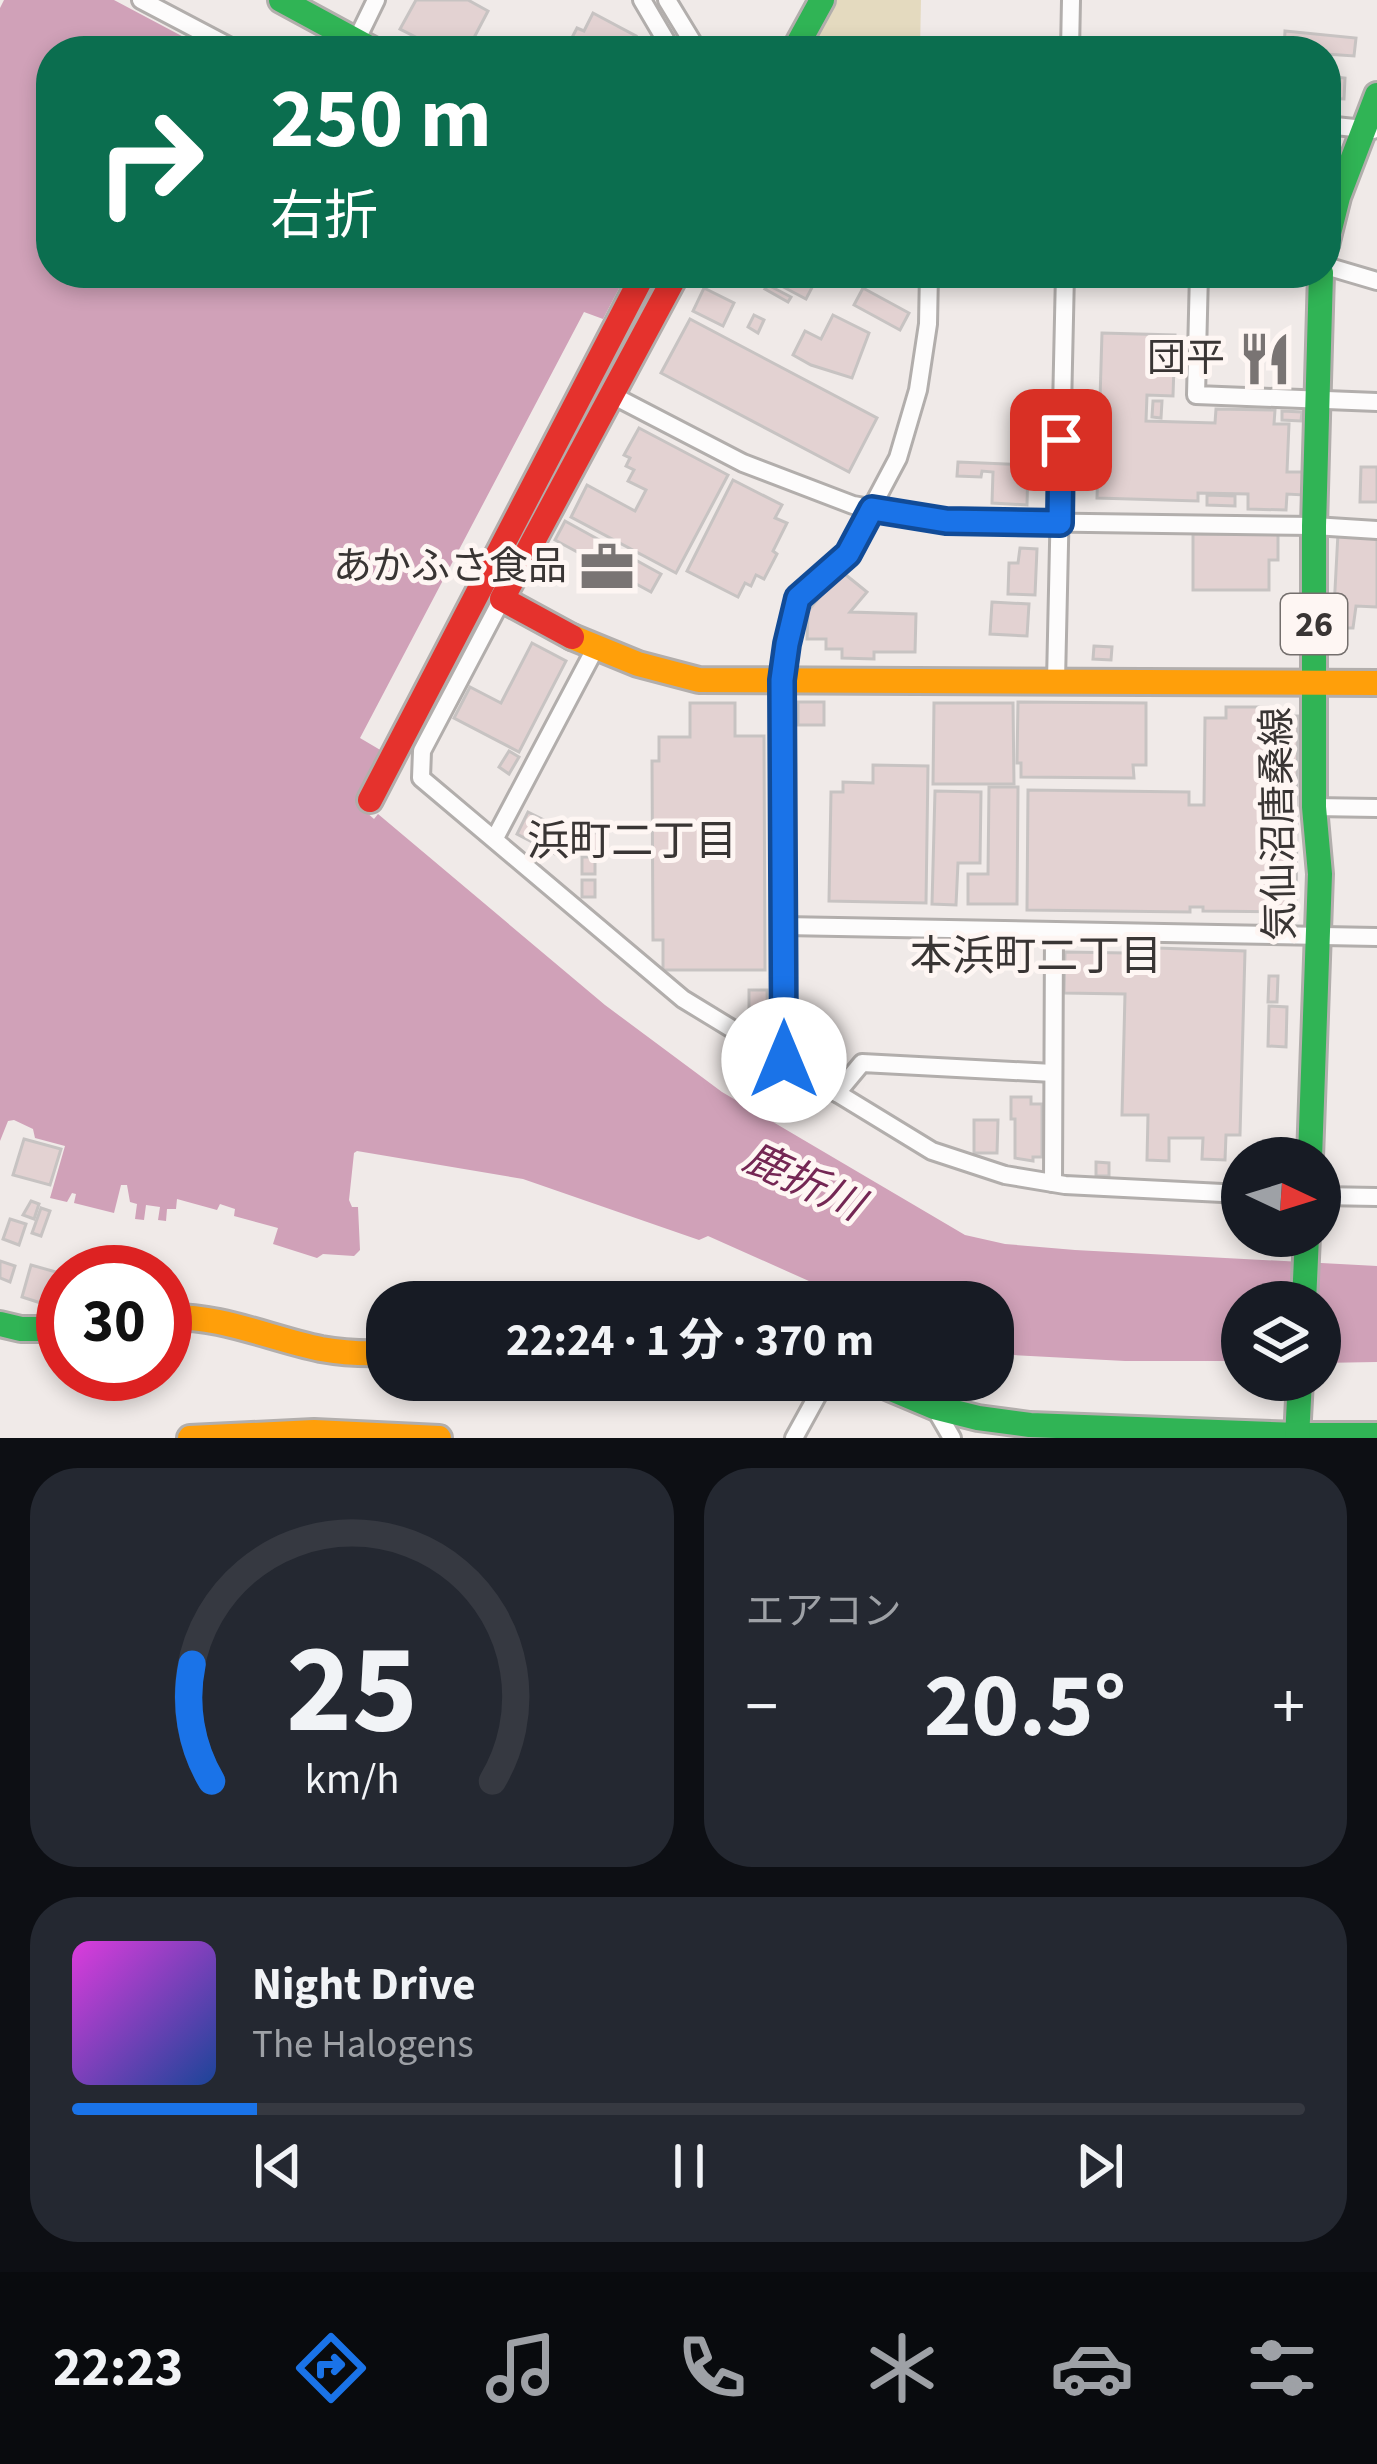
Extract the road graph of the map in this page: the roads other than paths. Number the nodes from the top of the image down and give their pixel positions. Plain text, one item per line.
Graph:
1 (141, 0) edge
2 (280, 0) edge
3 (376, 0) edge
4 (642, 0) edge
5 (667, 0) edge
6 (822, 0) edge
7 (1071, 0) edge
8 (209, 36) edge
9 (347, 36) edge
10 (367, 36) edge
11 (663, 36) edge
12 (689, 36) edge
13 (802, 36) edge
14 (1070, 36) edge
15 (1377, 95) edge
16 (1370, 130) edge
17 (1341, 189) edge
18 (1341, 273) edge
19 (1377, 281) edge
20 (636, 288) edge
21 (669, 288) edge
22 (929, 288) edge
23 (1065, 288) edge
24 (1199, 288) edge
25 (1323, 288) edge
26 (610, 394) junction
27 (1318, 400) junction
28 (1377, 402) edge
29 (872, 509) junction
30 (1060, 523) junction
31 (1314, 526) junction
32 (1377, 530) edge
33 (502, 598) junction
34 (596, 647) junction
35 (782, 680) junction
36 (1056, 681) junction
37 (1313, 683) junction
38 (1377, 683) edge
39 (370, 800) dead end
40 (1314, 807) junction
41 (1377, 808) edge
42 (495, 838) junction
43 (783, 926) junction
44 (1054, 932) junction
45 (1318, 936) junction
46 (1377, 937) edge
47 (784, 1060) junction
48 (1053, 1073) junction
49 (836, 1093) junction
50 (1311, 1137) edge
51 (1052, 1184) junction
52 (1221, 1193) edge
53 (1341, 1196) edge
54 (1377, 1197) edge
55 (192, 1317) edge
56 (0, 1324) edge
57 (36, 1329) edge
58 (366, 1354) edge
59 (814, 1401) edge
60 (920, 1401) edge
61 (1299, 1401) edge
62 (934, 1407) junction
63 (1368, 1436) edge
64 (1297, 1437) edge
65 (190, 1438) edge
66 (439, 1438) edge
67 (794, 1438) edge
68 (952, 1438) edge

1 - 8 street
2 - 9 main road
3 - 10 street
4 - 11 street
5 - 12 street
6 - 13 main road
7 - 14 street
15 - 16 main road
16 - 17 main road
18 - 19 street
20 - 39 main road
21 - 26 main road
22 - 29 street
23 - 30 street
24 - 27 street
25 - 27 main road, 気仙沼唐桑線 / 26
26 - 29 street
26 - 33 main road
27 - 28 street
27 - 31 main road, 気仙沼唐桑線 / 26
29 - 30 street
29 - 35 street
30 - 31 street
30 - 36 street
31 - 32 street
31 - 37 main road, 気仙沼唐桑線 / 26
33 - 34 main road
33 - 42 street
34 - 35 main road
34 - 42 street
35 - 36 main road
35 - 43 street
36 - 37 main road
37 - 38 main road
37 - 40 main road, 気仙沼唐桑線 / 26
40 - 41 street
40 - 45 main road, 気仙沼唐桑線 / 26
42 - 47 street
43 - 44 street
43 - 47 street
44 - 45 street
44 - 48 street
45 - 46 street
45 - 50 main road, 気仙沼唐桑線 / 26
47 - 49 street
48 - 49 street
48 - 51 street
49 - 51 street
51 - 52 street
53 - 54 street
55 - 58 main road
56 - 57 main road
59 - 67 street
60 - 62 main road
61 - 64 main road
62 - 64 main road
62 - 68 street
63 - 64 main road
65 - 66 main road

